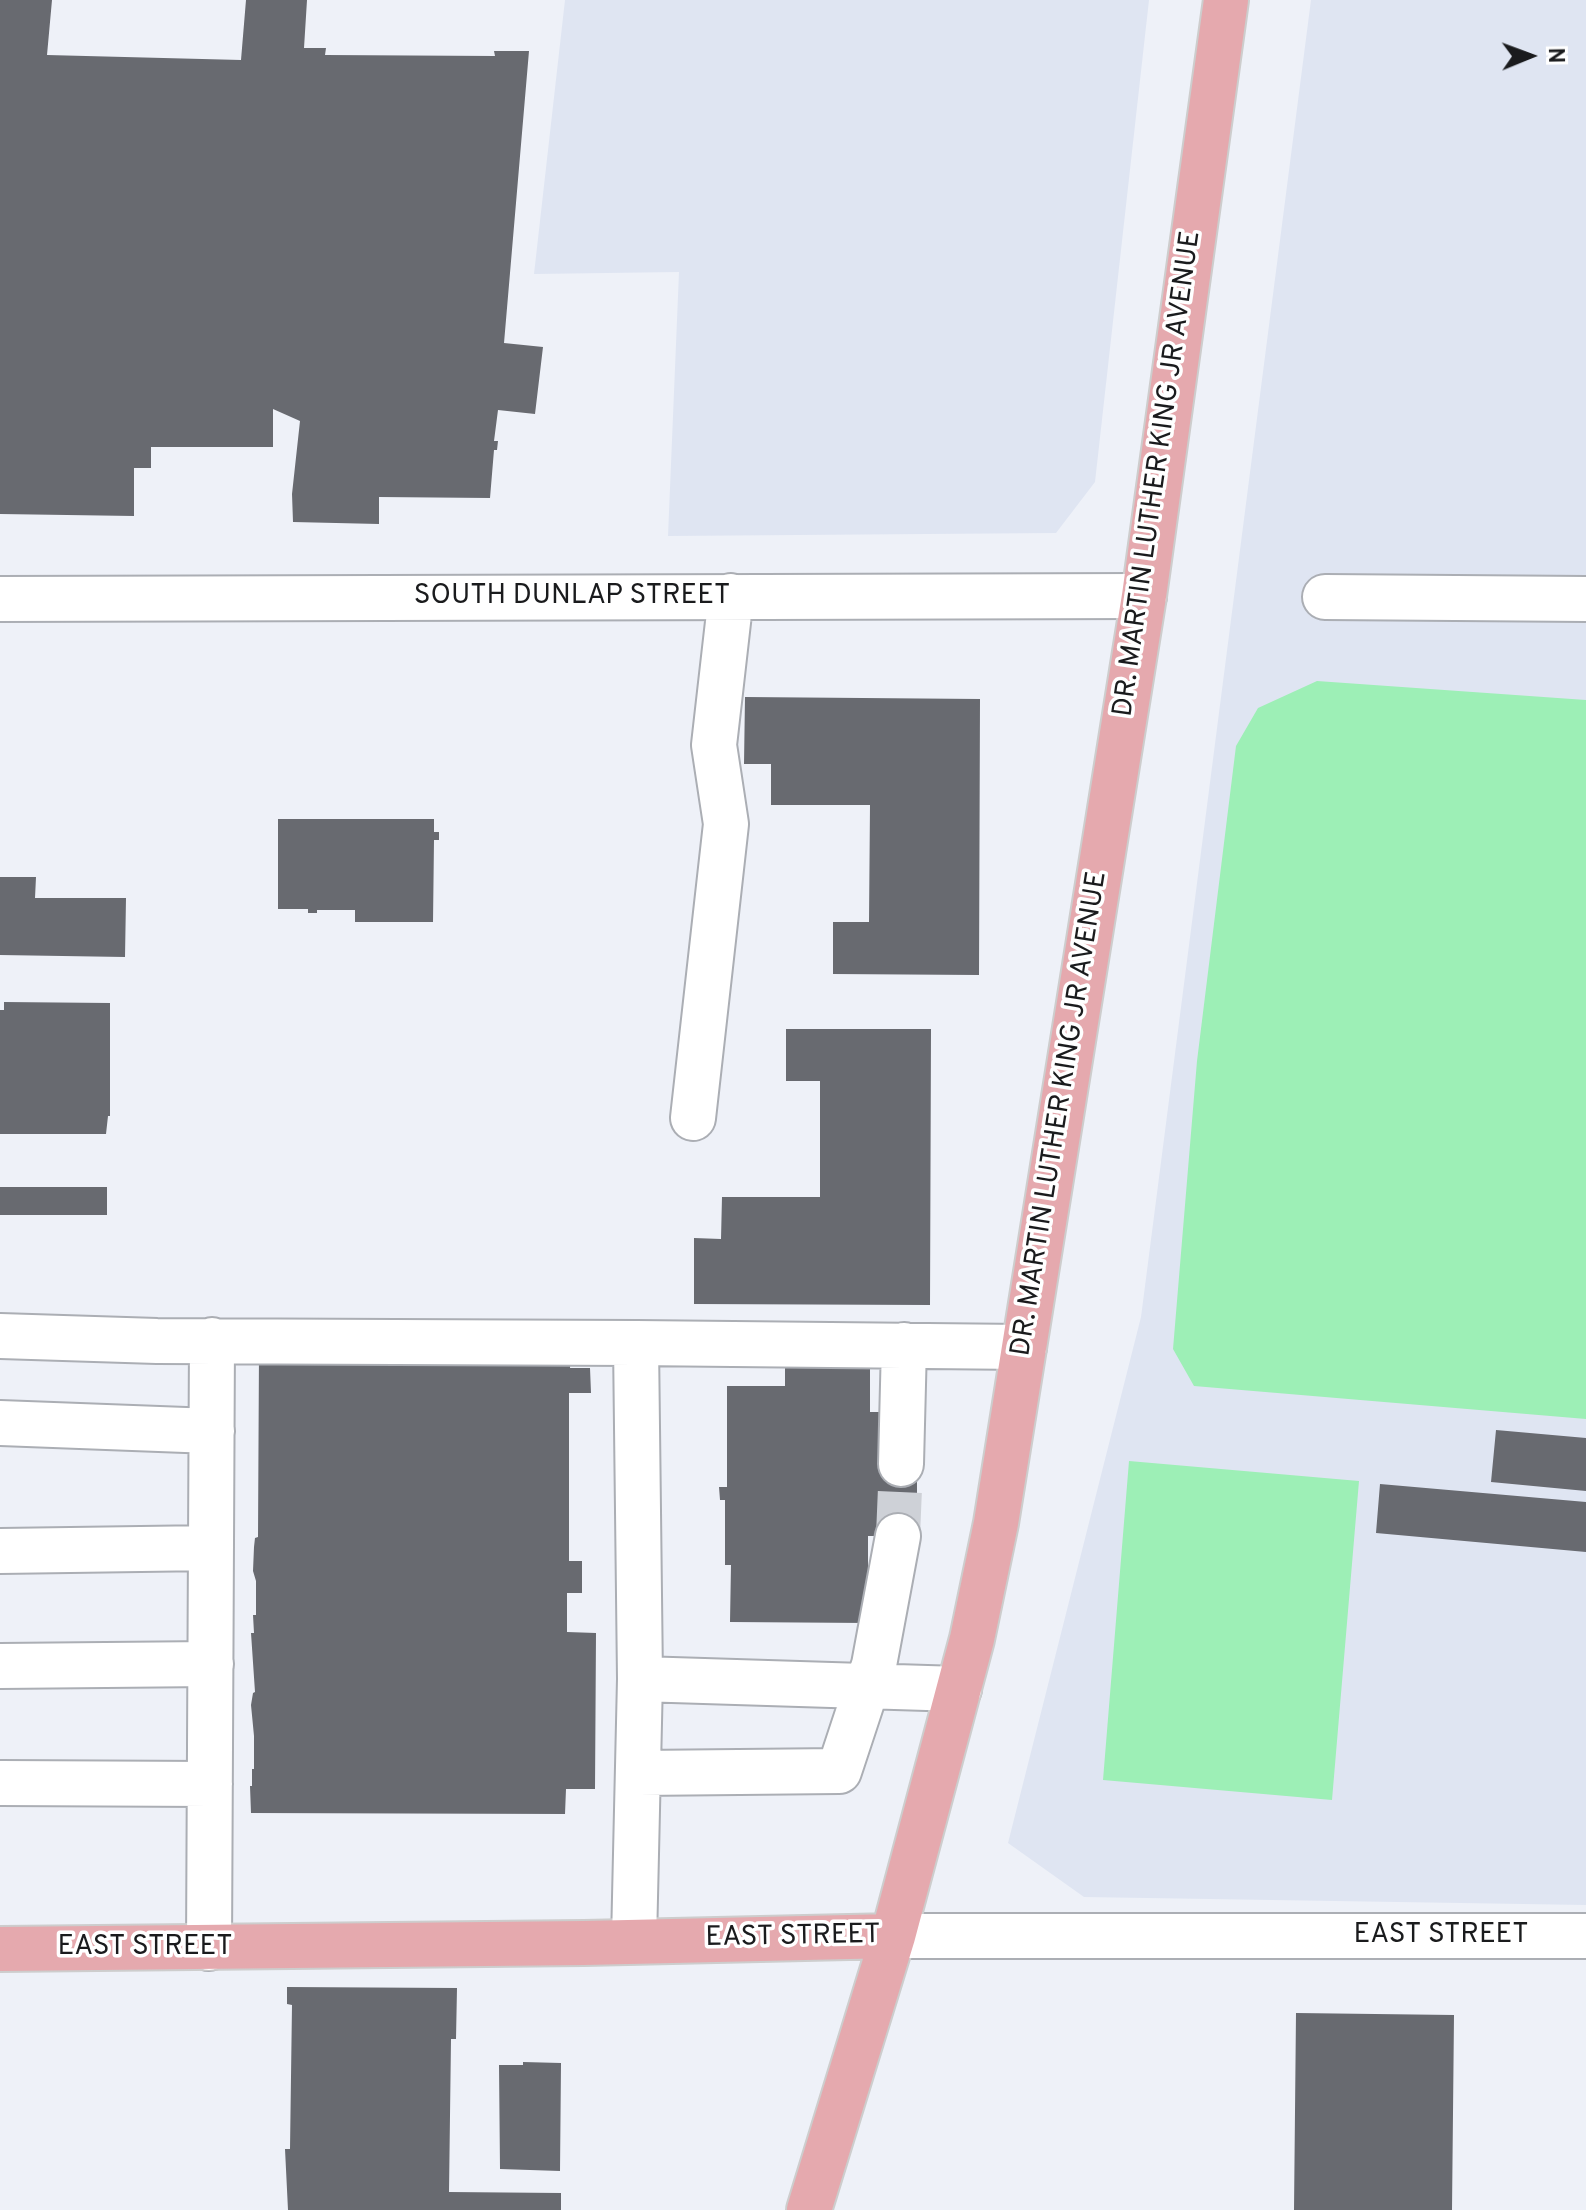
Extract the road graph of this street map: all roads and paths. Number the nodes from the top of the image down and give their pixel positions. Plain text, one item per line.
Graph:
1 (1226, 0) edge
2 (731, 596) junction
3 (1144, 596) junction
4 (1325, 597) dead end
5 (0, 599) edge
6 (1586, 599) edge
7 (693, 1118) dead end
8 (0, 1336) edge
9 (212, 1340) junction
10 (636, 1343) junction
11 (904, 1345) junction
12 (1024, 1347) junction
13 (0, 1423) edge
14 (212, 1431) junction
15 (901, 1464) tunnel mouth
16 (898, 1536) tunnel mouth
17 (211, 1548) junction
18 (0, 1551) edge
19 (211, 1664) junction
20 (0, 1666) edge
21 (640, 1679) junction
22 (867, 1685) junction
23 (959, 1689) junction
24 (639, 1773) junction
25 (0, 1783) edge
26 (210, 1784) junction
27 (893, 1936) junction
28 (1586, 1936) edge
29 (634, 1941) junction
30 (209, 1948) junction
31 (0, 1949) edge
32 (809, 2210) edge

1 - 3 main road, DR. MARTIN LUTHER KING JR AVENUE
2 - 3 street, SOUTH DUNLAP STREET
2 - 5 street, SOUTH DUNLAP STREET
2 - 7 street
3 - 12 main road, DR. MARTIN LUTHER KING JR AVENUE
4 - 6 street
8 - 9 street
9 - 10 street
9 - 14 street
10 - 11 street
10 - 21 street
11 - 12 street
11 - 15 street
12 - 23 main road, DR. MARTIN LUTHER KING JR AVENUE
13 - 14 street
14 - 17 street
16 - 22 street
17 - 18 street
17 - 19 street
19 - 20 street
19 - 26 street
21 - 22 street
21 - 24 street
22 - 23 street
22 - 24 street
23 - 27 main road, DR. MARTIN LUTHER KING JR AVENUE
24 - 29 street
25 - 26 street
26 - 30 street
27 - 28 street, EAST STREET
27 - 29 main road, EAST STREET
27 - 32 main road, DR. MARTIN LUTHER KING JR AVENUE
29 - 30 main road, EAST STREET
30 - 31 main road, EAST STREET

